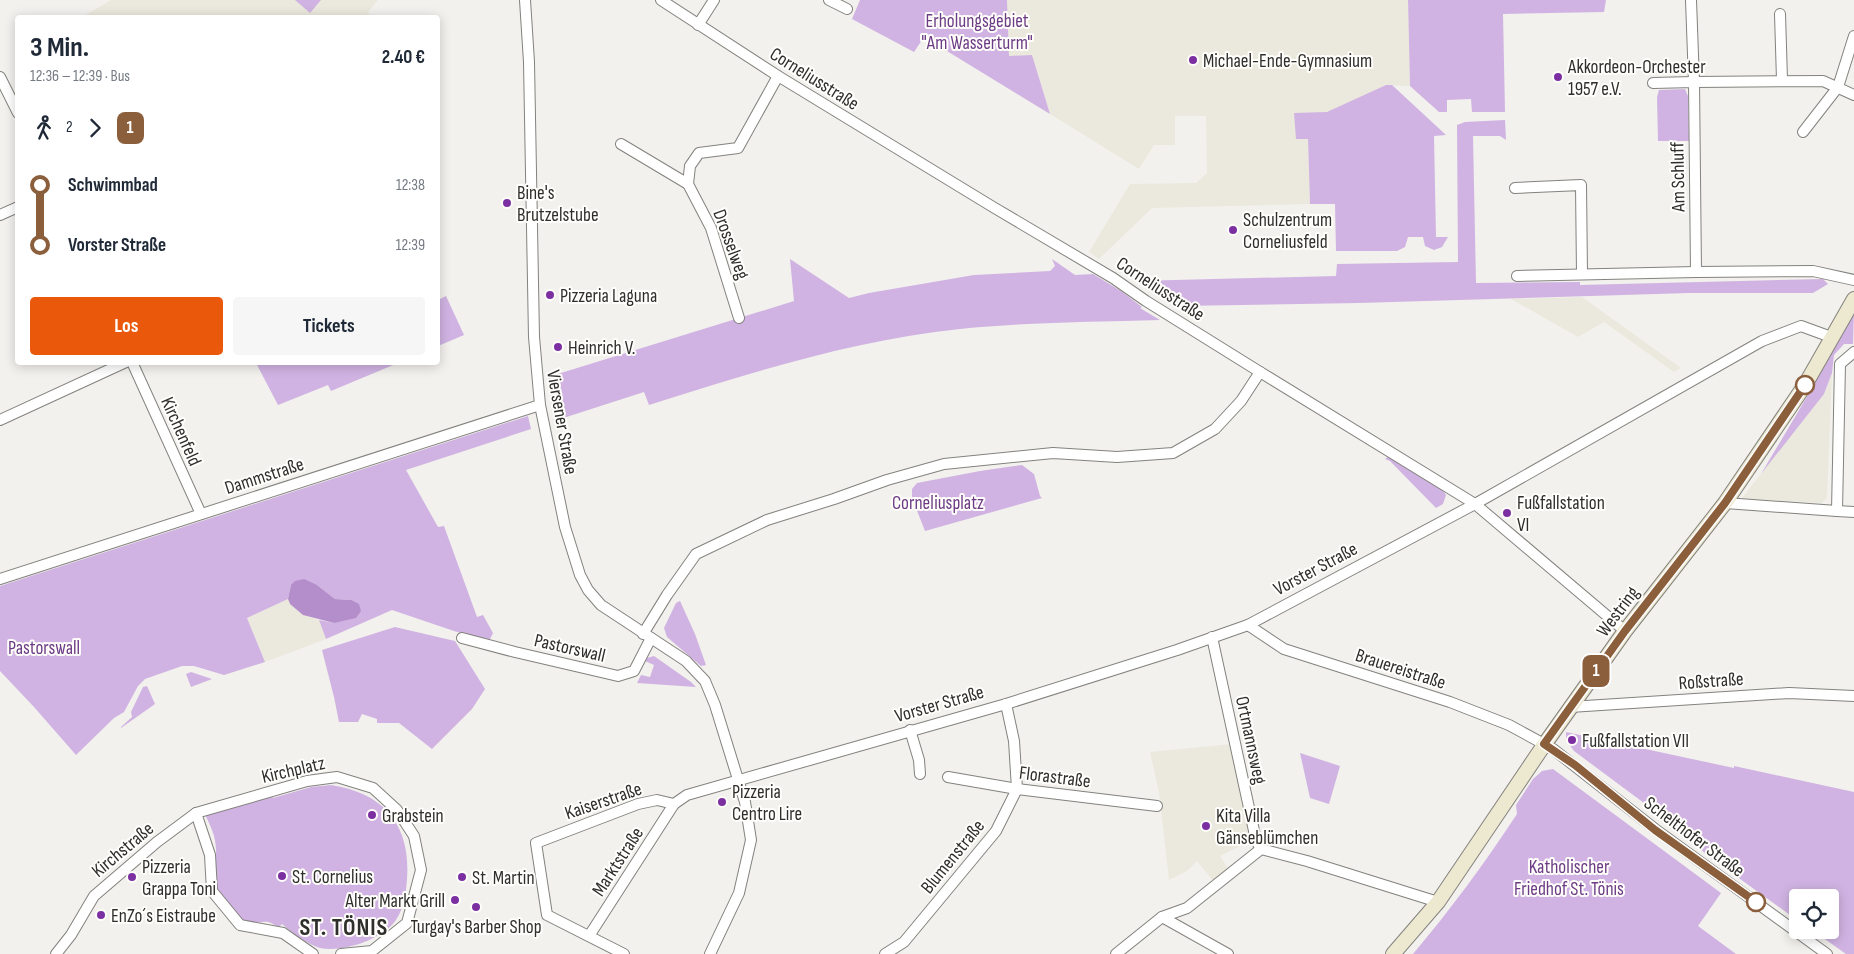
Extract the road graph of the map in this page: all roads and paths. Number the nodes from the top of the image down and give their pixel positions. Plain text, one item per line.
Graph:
1 (525, 0) edge
2 (661, 0) edge
3 (714, 0) edge
4 (829, 0) edge
5 (1691, 0) edge
6 (847, 9) dead end
7 (1780, 14) dead end
8 (698, 25) junction
9 (1854, 36) edge
10 (778, 76) junction
11 (0, 77) edge
12 (1782, 80) junction
13 (1694, 82) junction
14 (1653, 83) dead end
15 (1838, 87) junction
16 (1854, 95) edge
17 (15, 107) edge
18 (1803, 132) dead end
19 (620, 144) dead end
20 (688, 184) junction
21 (1515, 188) dead end
22 (15, 208) edge
23 (0, 215) edge
24 (1696, 272) junction
25 (1582, 274) junction
26 (1517, 276) dead end
27 (1854, 280) edge
28 (1854, 298) edge
29 (738, 318) dead end
30 (1831, 337) junction
31 (1854, 352) edge
32 (119, 365) edge
33 (133, 365) edge
34 (1260, 372) junction
35 (540, 405) junction
36 (0, 420) edge
37 (1725, 503) junction
38 (1476, 504) junction
39 (1837, 511) junction
40 (1854, 512) edge
41 (201, 514) junction
42 (0, 579) edge
43 (1248, 625) junction
44 (1625, 631) junction
45 (647, 636) junction
46 (1212, 637) junction
47 (462, 638) dead end
48 (1854, 696) edge
49 (1006, 704) junction
50 (1570, 707) junction
51 (910, 730) junction
52 (1544, 744) junction
53 (920, 774) dead end
54 (948, 777) dead end
55 (738, 781) junction
56 (1017, 789) junction
57 (674, 804) junction
58 (1157, 806) dead end
59 (196, 813) junction
60 (1261, 849) junction
61 (1438, 902) junction
62 (1162, 918) junction
63 (589, 936) junction
64 (56, 954) edge
65 (313, 954) edge
66 (341, 954) edge
67 (624, 954) edge
68 (710, 954) edge
69 (885, 954) edge
70 (1116, 954) edge
71 (1228, 954) edge
72 (1393, 954) edge
73 (1827, 954) edge

1 - 35 street, Viersener Straße
2 - 8 street, Corneliusstraße
3 - 8 street
4 - 6 street
5 - 13 street, Am Schluff
7 - 12 street
8 - 10 street, Corneliusstraße
9 - 15 street
10 - 20 street
10 - 34 street, Corneliusstraße
11 - 17 street
12 - 13 street
12 - 15 street
13 - 14 street
13 - 24 street, Am Schluff
15 - 16 street
15 - 18 street
19 - 20 street
20 - 29 street, Drosselweg
21 - 25 street
22 - 23 street
24 - 25 street
24 - 27 street
25 - 26 street
28 - 30 street
30 - 37 street, Westring
30 - 38 street, Vorster Straße
31 - 39 street
32 - 36 street
33 - 41 street, Kirchenfeld
34 - 38 street, Corneliusstraße
34 - 45 street
35 - 41 street, Dammstraße
35 - 45 street, Viersener Straße
37 - 39 street
37 - 44 street, Westring
38 - 43 street, Vorster Straße
38 - 44 street, Corneliusstraße
39 - 40 street
41 - 42 street, Dammstraße
43 - 46 street, Vorster Straße
43 - 52 street, Brauereistraße
44 - 50 street, Westring
45 - 47 street, Pastorswall
45 - 55 street, Viersener Straße
46 - 49 street, Vorster Straße
46 - 60 street, Ortmannsweg
48 - 50 street, Roßstraße
49 - 51 street, Vorster Straße
49 - 56 street, Blumenstraße
50 - 52 street, Westring
51 - 53 street
51 - 55 street, Vorster Straße
52 - 61 street, Westring
52 - 73 street, Schelthofer Straße
54 - 56 street, Florastraße
55 - 57 street
55 - 68 street, Viersener Straße
56 - 58 street, Florastraße
56 - 69 street, Blumenstraße
57 - 63 street, Marktstraße
57 - 63 street, Kaiserstraße
59 - 64 street, Kirchstraße
59 - 65 street
59 - 66 street, Kirchplatz
60 - 61 street
60 - 62 street
61 - 72 street, Westring
62 - 70 street
62 - 71 street
63 - 67 street

